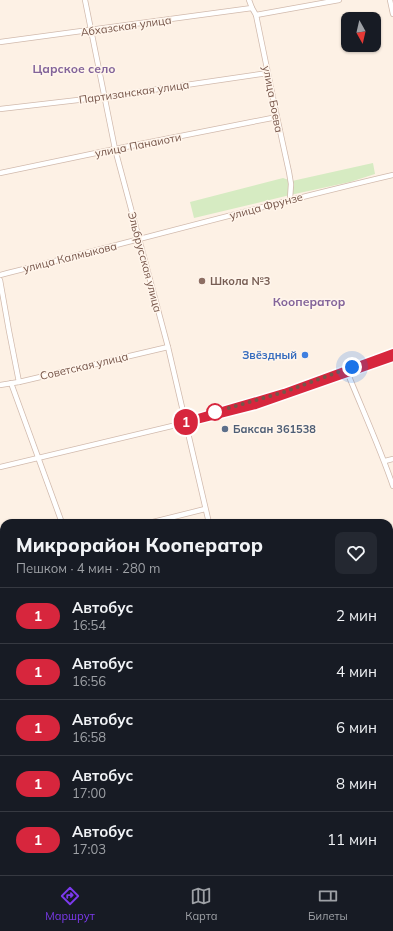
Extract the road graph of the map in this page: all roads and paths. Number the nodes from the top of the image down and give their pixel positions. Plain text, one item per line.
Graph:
1 (85, 0) edge
2 (249, 0) edge
3 (339, 0) edge
4 (390, 0) edge
5 (252, 8) junction
6 (256, 14) junction
7 (393, 14) edge
8 (92, 30) junction
9 (0, 42) edge
10 (268, 73) junction
11 (104, 97) junction
12 (0, 109) edge
13 (277, 117) junction
14 (115, 149) junction
15 (0, 174) edge
16 (393, 175) edge
17 (290, 199) junction
18 (139, 240) junction
19 (0, 275) edge
20 (0, 280) edge
21 (168, 347) junction
22 (393, 352) edge
23 (393, 358) edge
24 (348, 374) junction
25 (19, 382) junction
26 (11, 383) junction
27 (0, 385) edge
28 (185, 422) junction
29 (38, 458) junction
30 (393, 459) edge
31 (385, 461) junction
32 (0, 467) edge
33 (393, 486) edge
34 (205, 509) junction
35 (61, 519) edge
36 (165, 519) edge
37 (208, 519) edge

1 - 8 street, Эльбрусская улица
2 - 5 street, улица Боева
3 - 6 street
4 - 7 street
5 - 6 street, улица Боева
5 - 8 street, Абхазская улица
6 - 10 street, улица Боева
8 - 9 street, Абхазская улица
8 - 11 street, Эльбрусская улица
10 - 11 street, Партизанская улица
10 - 13 street, улица Боева
11 - 12 street, Партизанская улица
11 - 14 street, Эльбрусская улица
13 - 14 street, улица Панаиоти
13 - 17 street, улица Боева
14 - 15 street, улица Панаиоти
14 - 18 street, Эльбрусская улица
16 - 17 street, улица Фрунзе
17 - 18 street, улица Фрунзе
18 - 19 street, улица Калмыкова
18 - 21 street, Эльбрусская улица
20 - 25 street
21 - 25 street, Советская улица
21 - 28 street, Эльбрусская улица
22 - 28 street
23 - 24 street
24 - 28 street
24 - 31 street
25 - 26 street, Советская улица
26 - 27 street, Советская улица
26 - 29 street
28 - 29 street
28 - 34 street, Эльбрусская улица
29 - 32 street
29 - 35 street
30 - 31 street
31 - 33 street
34 - 36 street
34 - 37 street, Эльбрусская улица

